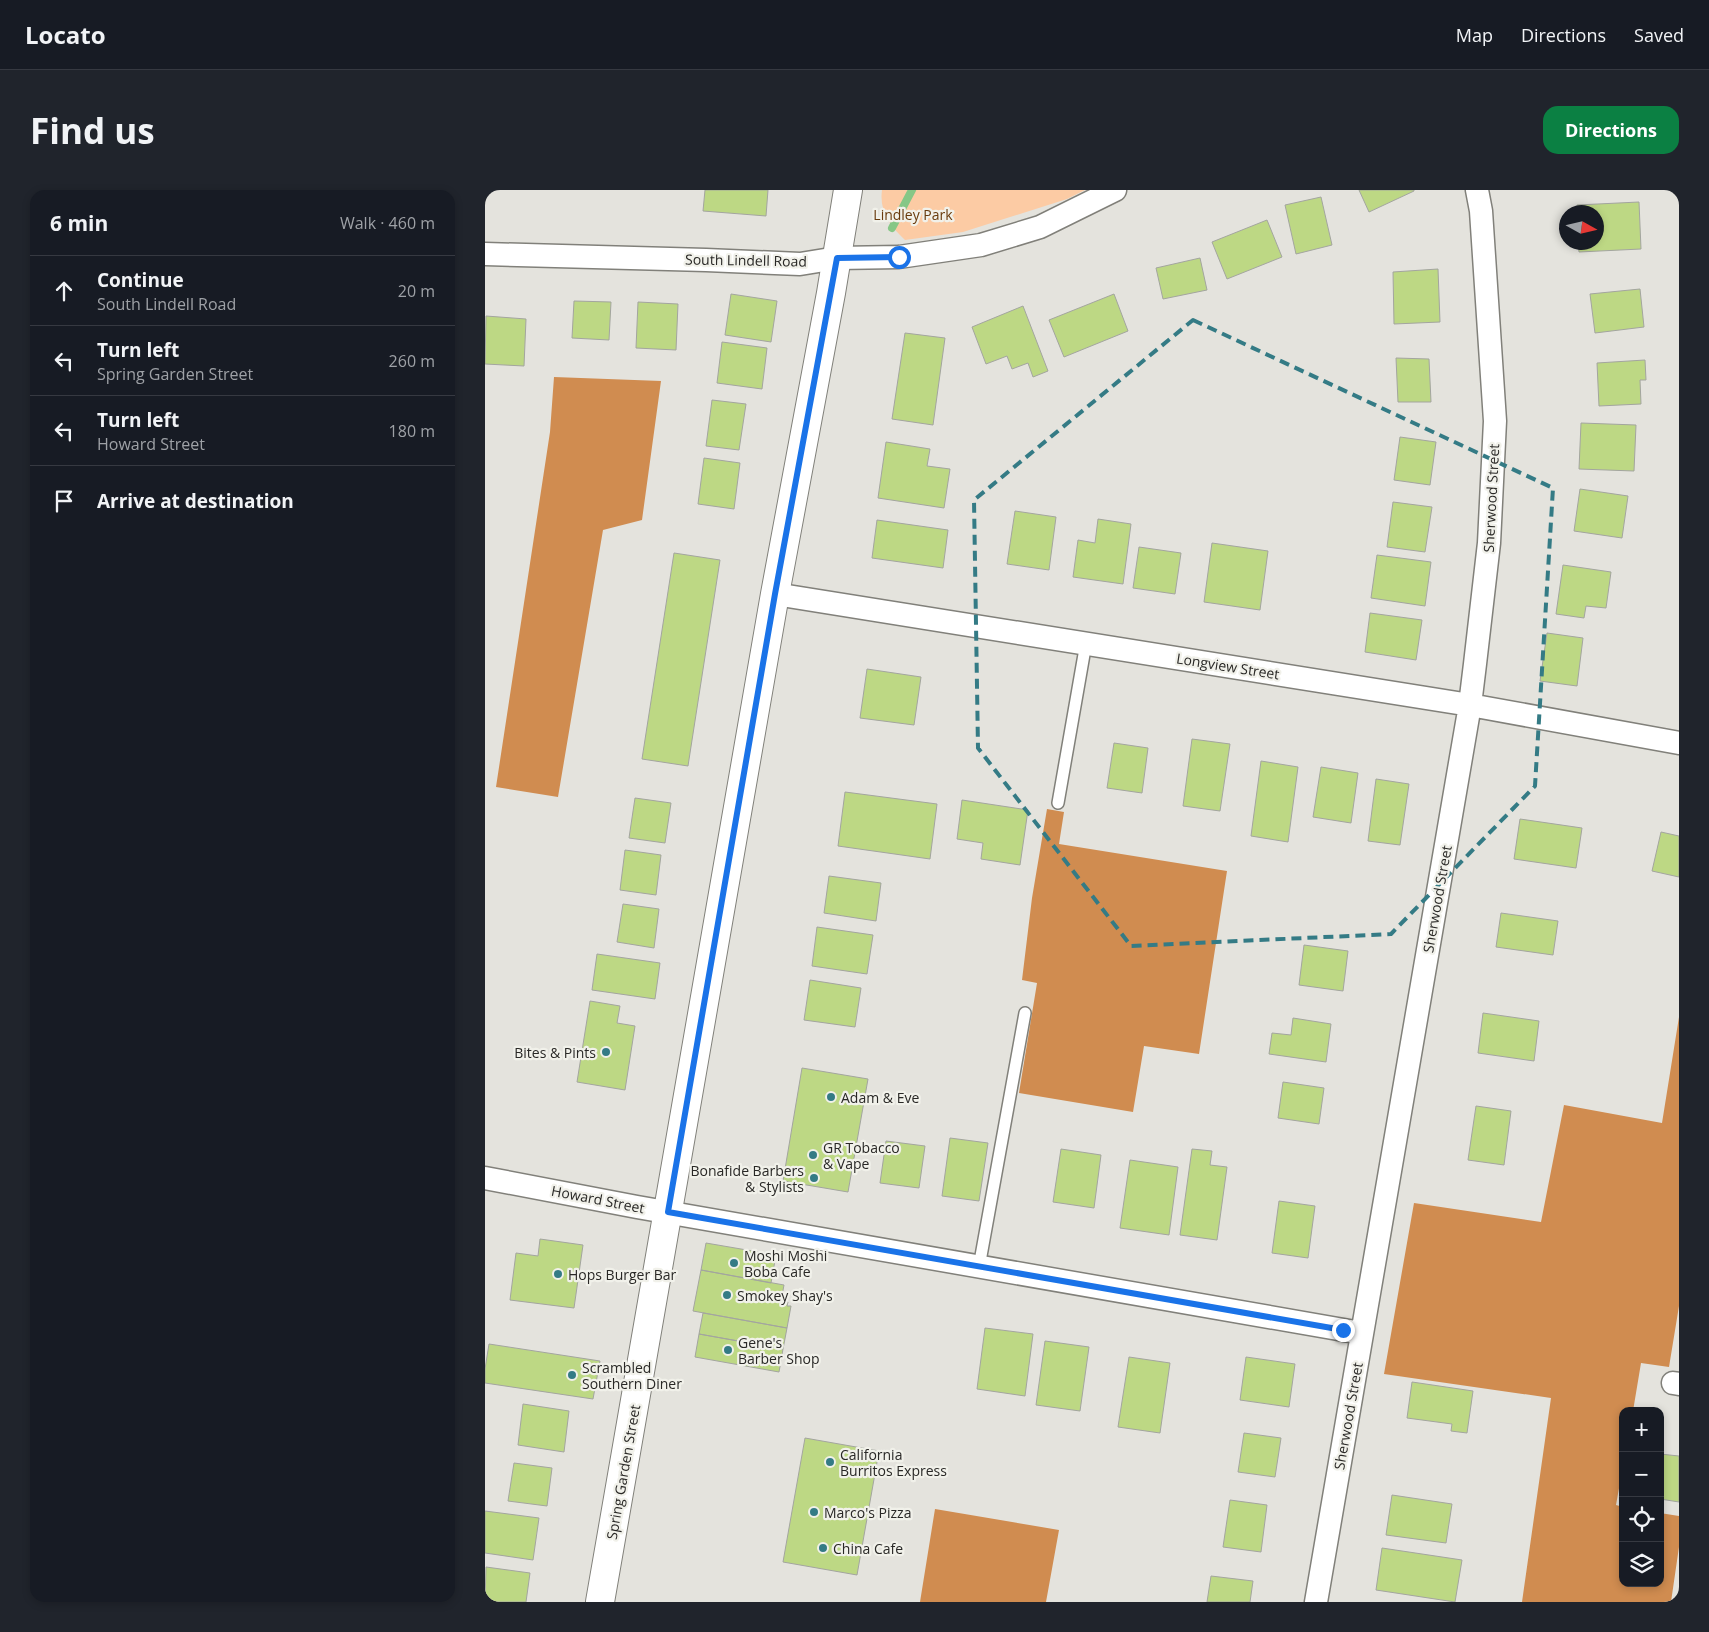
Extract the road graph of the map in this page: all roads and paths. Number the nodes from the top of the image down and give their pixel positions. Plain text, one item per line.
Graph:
1 (848, 190) edge
2 (1115, 190) edge
3 (1477, 190) edge
4 (485, 254) edge
5 (837, 258) junction
6 (775, 594) junction
7 (1086, 643) junction
8 (1470, 705) junction
9 (1679, 743) edge
10 (1058, 803) dead end
11 (1025, 1013) dead end
12 (485, 1178) edge
13 (668, 1212) junction
14 (979, 1267) junction
15 (1361, 1333) junction
16 (600, 1602) edge
17 (1316, 1602) edge

1 - 5 main road, Spring Garden Street
2 - 5 street, South Lindell Road
3 - 8 street, Sherwood Street
4 - 5 street, South Lindell Road
5 - 6 main road, Spring Garden Street
6 - 7 street, Longview Street
6 - 13 main road, Spring Garden Street
7 - 8 street, Longview Street
7 - 10 lane
8 - 9 street, Longview Street
8 - 15 street, Sherwood Street
11 - 14 lane
12 - 13 street, Howard Street
13 - 14 street, Howard Street
13 - 16 main road, Spring Garden Street
14 - 15 street, Howard Street
15 - 17 street, Sherwood Street

